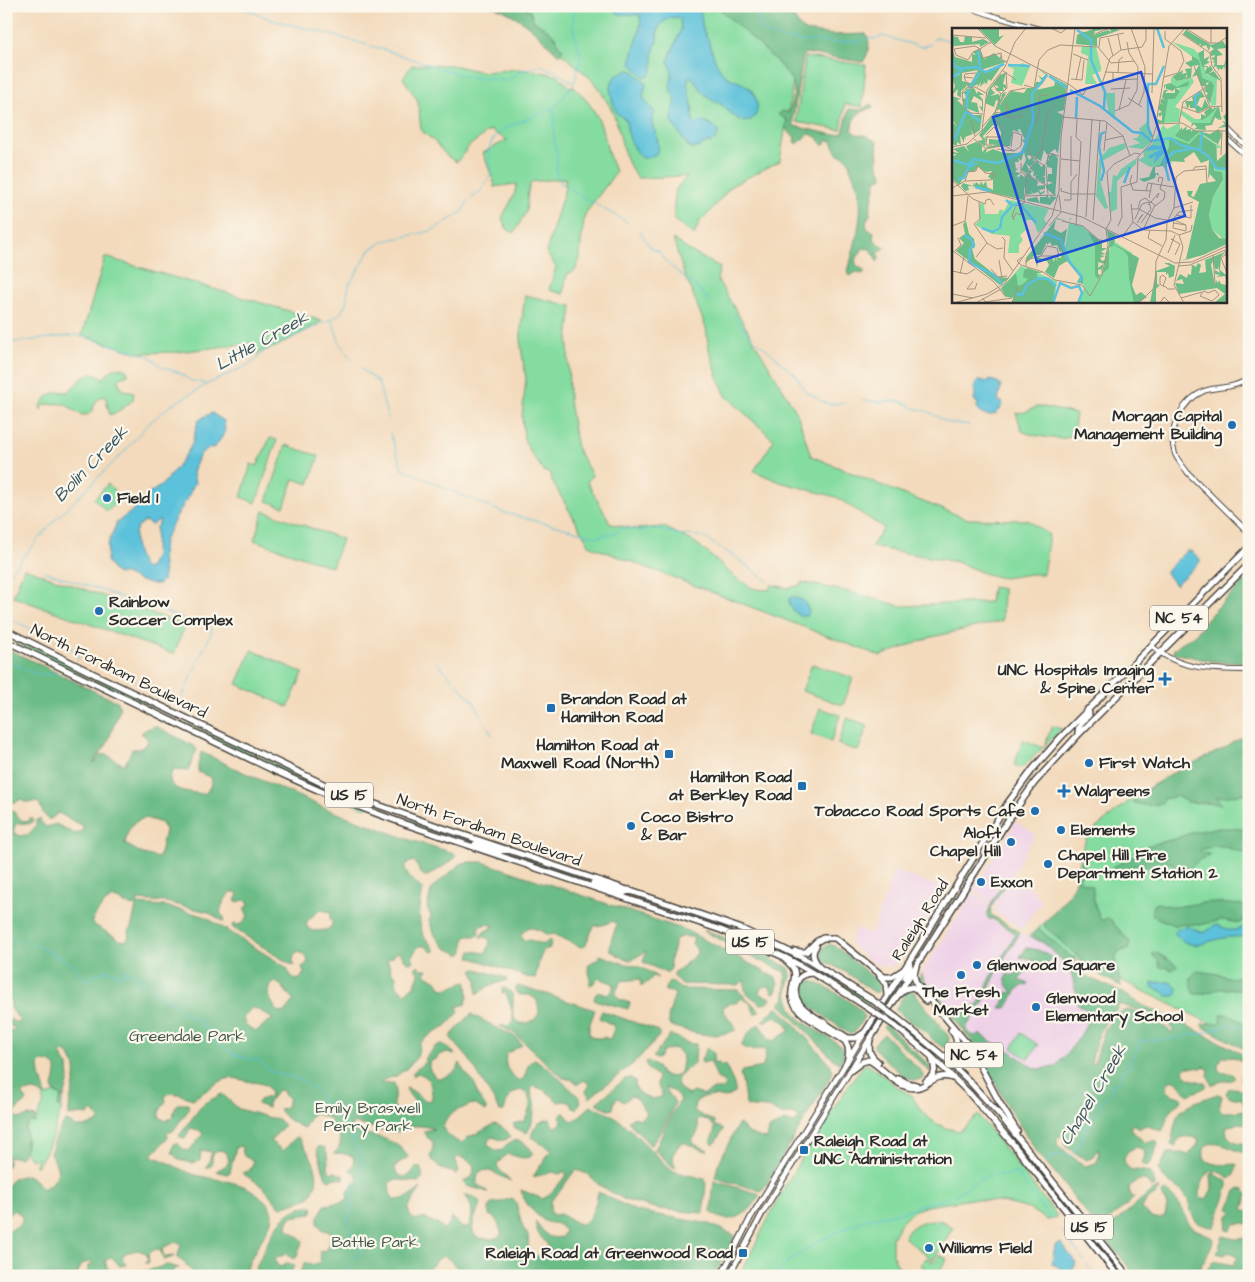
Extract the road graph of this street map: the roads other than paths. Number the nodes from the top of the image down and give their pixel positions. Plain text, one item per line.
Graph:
1 (965, 6) edge
2 (1036, 28) edge
3 (1228, 129) edge
4 (1228, 140) edge
5 (1249, 148) edge
6 (1249, 158) edge
7 (1249, 379) edge
8 (1249, 533) edge
9 (1249, 547) edge
10 (1249, 564) edge
11 (6, 630) edge
12 (6, 641) edge
13 (1152, 646) junction
14 (1160, 653) junction
15 (1249, 670) edge
16 (1088, 709) junction
17 (1078, 735) junction
18 (390, 810) junction
19 (370, 812) junction
20 (471, 845) junction
21 (508, 849) junction
22 (585, 884) junction
23 (629, 890) junction
24 (782, 948) junction
25 (784, 957) junction
26 (908, 962) junction
27 (916, 966) junction
28 (820, 967) junction
29 (903, 970) junction
30 (812, 973) junction
31 (887, 995) junction
32 (896, 997) junction
33 (864, 1032) junction
34 (870, 1039) junction
35 (930, 1056) junction
36 (943, 1056) junction
37 (847, 1062) junction
38 (850, 1070) junction
39 (955, 1079) junction
40 (1029, 1150) junction
41 (721, 1276) edge
42 (729, 1276) edge
43 (1118, 1276) edge
44 (1128, 1276) edge

1 - 2 street
3 - 5 street
4 - 6 street
7 - 8 street
9 - 13 main road, Raleigh Road / NC 54
10 - 14 main road, Raleigh Road / NC 54
11 - 18 main road, North Fordham Boulevard / US 15
12 - 19 main road, North Fordham Boulevard / US 15
13 - 14 street
13 - 16 main road, Raleigh Road / NC 54
14 - 15 street
14 - 17 main road, Raleigh Road / NC 54
16 - 17 main road
16 - 26 main road, Raleigh Road / NC 54
17 - 27 main road, Raleigh Road / NC 54
18 - 19 main road
18 - 21 main road, North Fordham Boulevard / US 15
19 - 20 main road, North Fordham Boulevard / US 15
20 - 21 main road
20 - 22 main road, North Fordham Boulevard / US 15
21 - 23 main road, North Fordham Boulevard / US 15
22 - 23 main road
22 - 25 main road, North Fordham Boulevard / US 15
23 - 24 main road, North Fordham Boulevard / US 15
24 - 28 main road, North Fordham Boulevard / US 15
24 - 29 main road
25 - 30 main road, North Fordham Boulevard / US 15
25 - 37 main road
26 - 29 main road, Raleigh Road / NC 54
26 - 32 main road
27 - 32 main road, Raleigh Road
27 - 40 main road, NC 54
28 - 31 main road
28 - 36 main road, North Fordham Boulevard / US 15, bridge
29 - 31 main road, Raleigh Road / NC 54
30 - 33 main road
30 - 35 main road, North Fordham Boulevard / US 15, bridge
31 - 33 main road, Raleigh Road / NC 54
32 - 34 main road, Raleigh Road
32 - 36 main road
33 - 37 main road, Raleigh Road
34 - 35 main road
34 - 38 main road, Raleigh Road
35 - 39 main road, US 15
36 - 40 main road, US 15
37 - 41 main road, Raleigh Road
38 - 39 main road
38 - 42 main road, Raleigh Road
39 - 43 main road, US 15
40 - 44 main road, US 15

